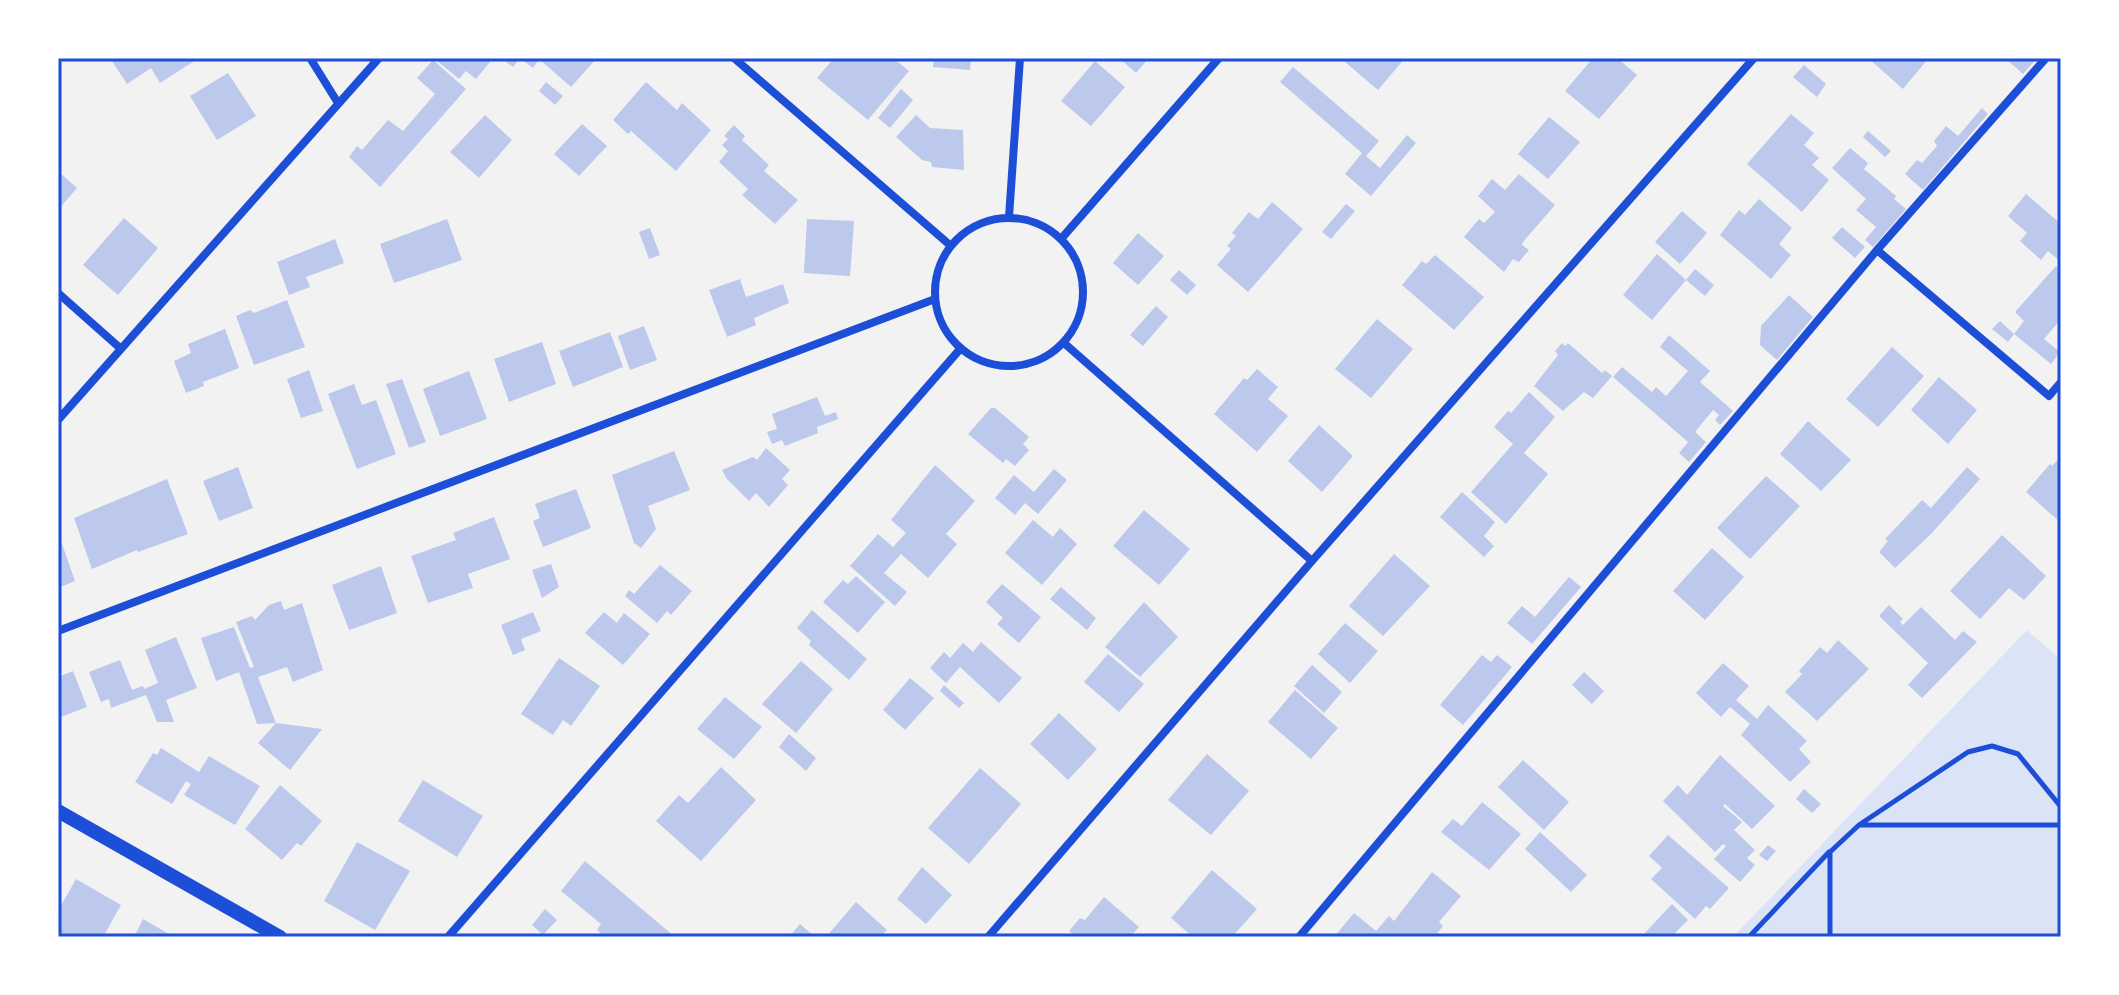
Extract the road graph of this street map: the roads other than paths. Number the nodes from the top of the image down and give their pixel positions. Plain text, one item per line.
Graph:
1 (310, 58) edge
2 (379, 58) edge
3 (734, 58) edge
4 (1020, 58) edge
5 (1219, 58) edge
6 (1754, 58) edge
7 (2046, 58) edge
8 (338, 103) junction
9 (1009, 217) junction
10 (1061, 239) junction
11 (951, 246) junction
12 (1877, 250) junction
13 (58, 293) edge
14 (935, 299) junction
15 (1064, 343) junction
16 (120, 348) junction
17 (961, 348) junction
18 (2061, 382) edge
19 (58, 420) edge
20 (1312, 561) junction
21 (58, 631) edge
22 (58, 811) edge
23 (280, 937) edge
24 (448, 937) edge
25 (988, 937) edge
26 (1299, 937) edge

1 - 8 street
2 - 8 street
3 - 11 street
4 - 9 street
5 - 10 street
6 - 20 street
7 - 12 street
8 - 16 street
9 - 10 street
9 - 11 street
10 - 15 street
11 - 14 street
12 - 18 street
12 - 26 street
13 - 16 street
14 - 17 street
14 - 21 street
15 - 17 street
15 - 20 street
16 - 19 street
17 - 24 street
20 - 25 street
22 - 23 street

